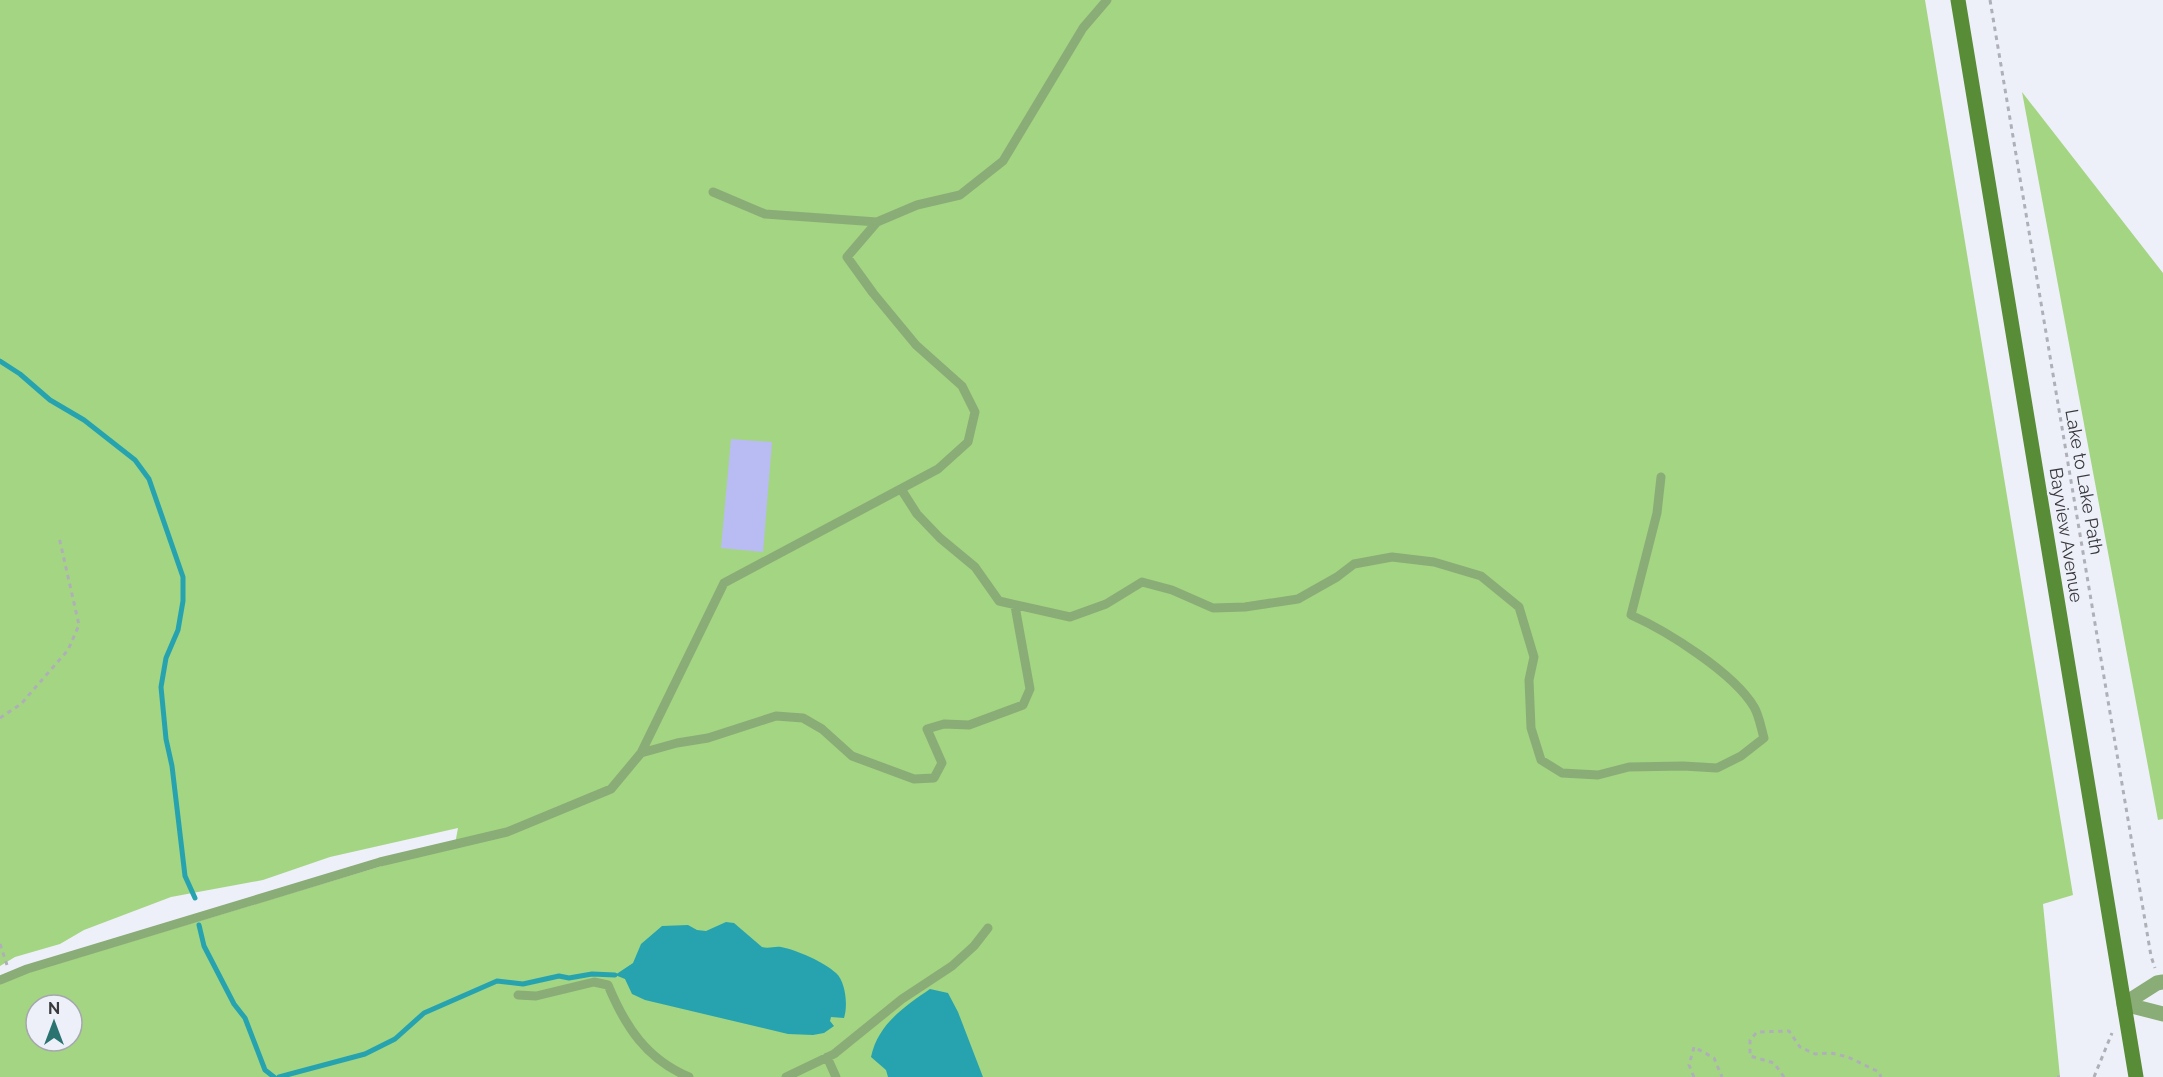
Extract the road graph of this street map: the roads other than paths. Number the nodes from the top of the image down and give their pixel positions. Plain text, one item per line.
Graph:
1 (1107, 0) edge
2 (1958, 0) edge
3 (713, 192) dead end
4 (877, 222) junction
5 (1661, 477) dead end
6 (901, 489) junction
7 (1015, 606) junction
8 (641, 753) junction
9 (988, 928) dead end
10 (0, 980) edge
11 (2163, 982) edge
12 (518, 995) dead end
13 (2124, 1004) junction
14 (2163, 1014) edge
15 (827, 1056) junction
16 (689, 1077) edge
17 (786, 1077) edge
18 (836, 1077) edge
19 (2136, 1077) edge

1 - 4 lane
2 - 13 main road, Bayview Avenue
3 - 4 lane
4 - 6 lane
5 - 7 lane
6 - 7 lane
6 - 8 lane
7 - 8 lane
8 - 10 lane
9 - 15 lane
11 - 13 street
12 - 16 lane
13 - 14 street
13 - 19 main road, Bayview Avenue
15 - 17 lane
15 - 18 lane

